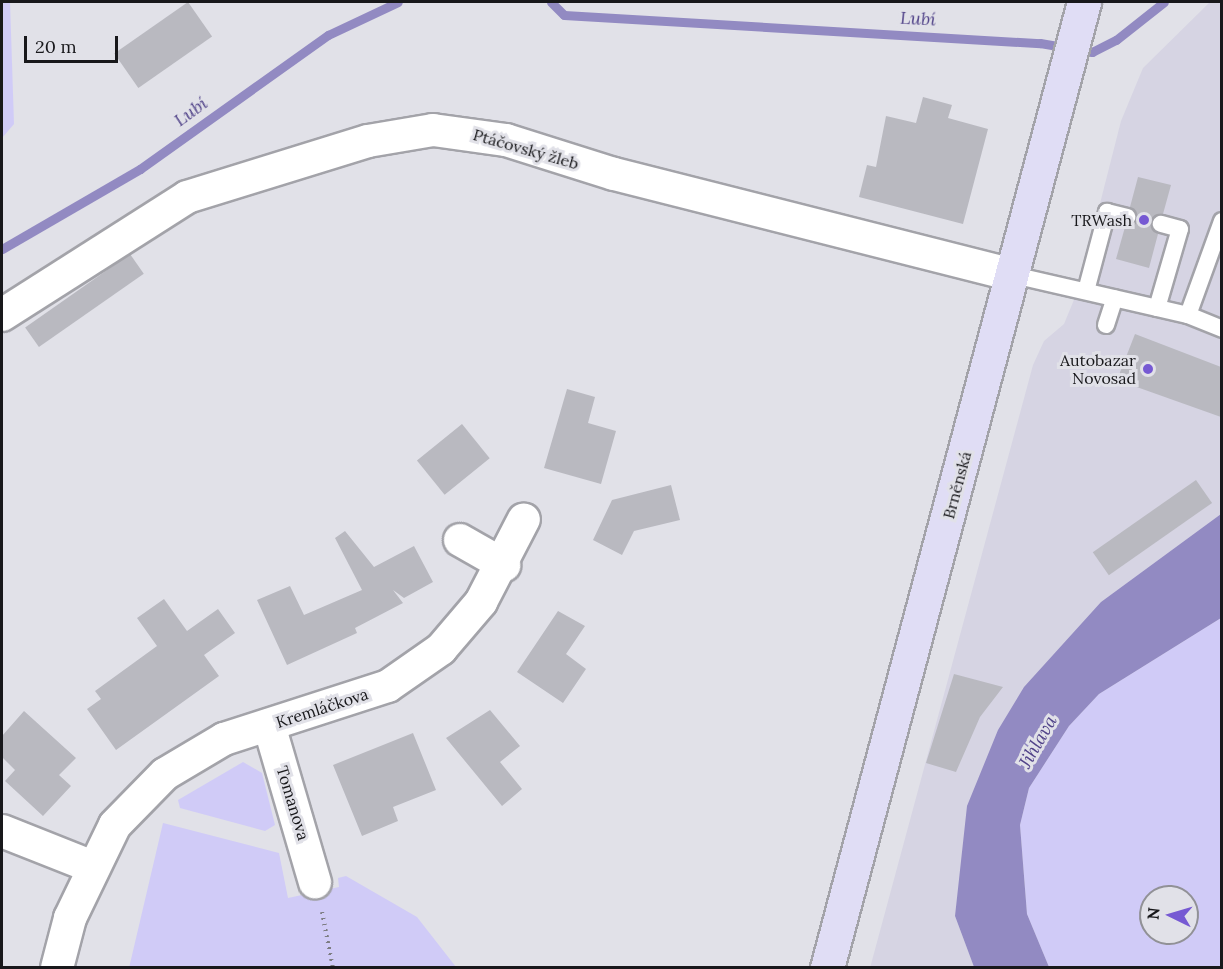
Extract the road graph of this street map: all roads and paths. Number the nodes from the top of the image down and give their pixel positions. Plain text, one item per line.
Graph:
1 (1083, 8) edge
2 (1127, 217) dead end
3 (1221, 221) edge
4 (1161, 224) dead end
5 (1009, 274) junction
6 (1086, 291) junction
7 (1114, 298) junction
8 (1157, 308) junction
9 (2, 315) edge
10 (1188, 315) junction
11 (1106, 325) dead end
12 (1221, 329) edge
13 (524, 519) dead end
14 (460, 540) dead end
15 (504, 565) junction
16 (269, 725) junction
17 (2, 831) edge
18 (93, 867) junction
19 (315, 882) joint
20 (57, 968) edge
21 (333, 968) edge
22 (827, 968) edge

1 - 5 main road, Brněnská
2 - 6 lane
3 - 10 lane
4 - 8 lane
5 - 6 lane
5 - 9 street, Ptáčovský žleb
5 - 22 main road, Brněnská
6 - 7 lane
7 - 8 lane
7 - 11 lane
8 - 10 lane
10 - 12 lane
13 - 15 street, Kremláčkova
14 - 15 street
15 - 16 street, Kremláčkova
16 - 18 street, Kremláčkova
16 - 19 street, Tomanova
17 - 18 street
18 - 20 street, Kremláčkova
19 - 21 path

